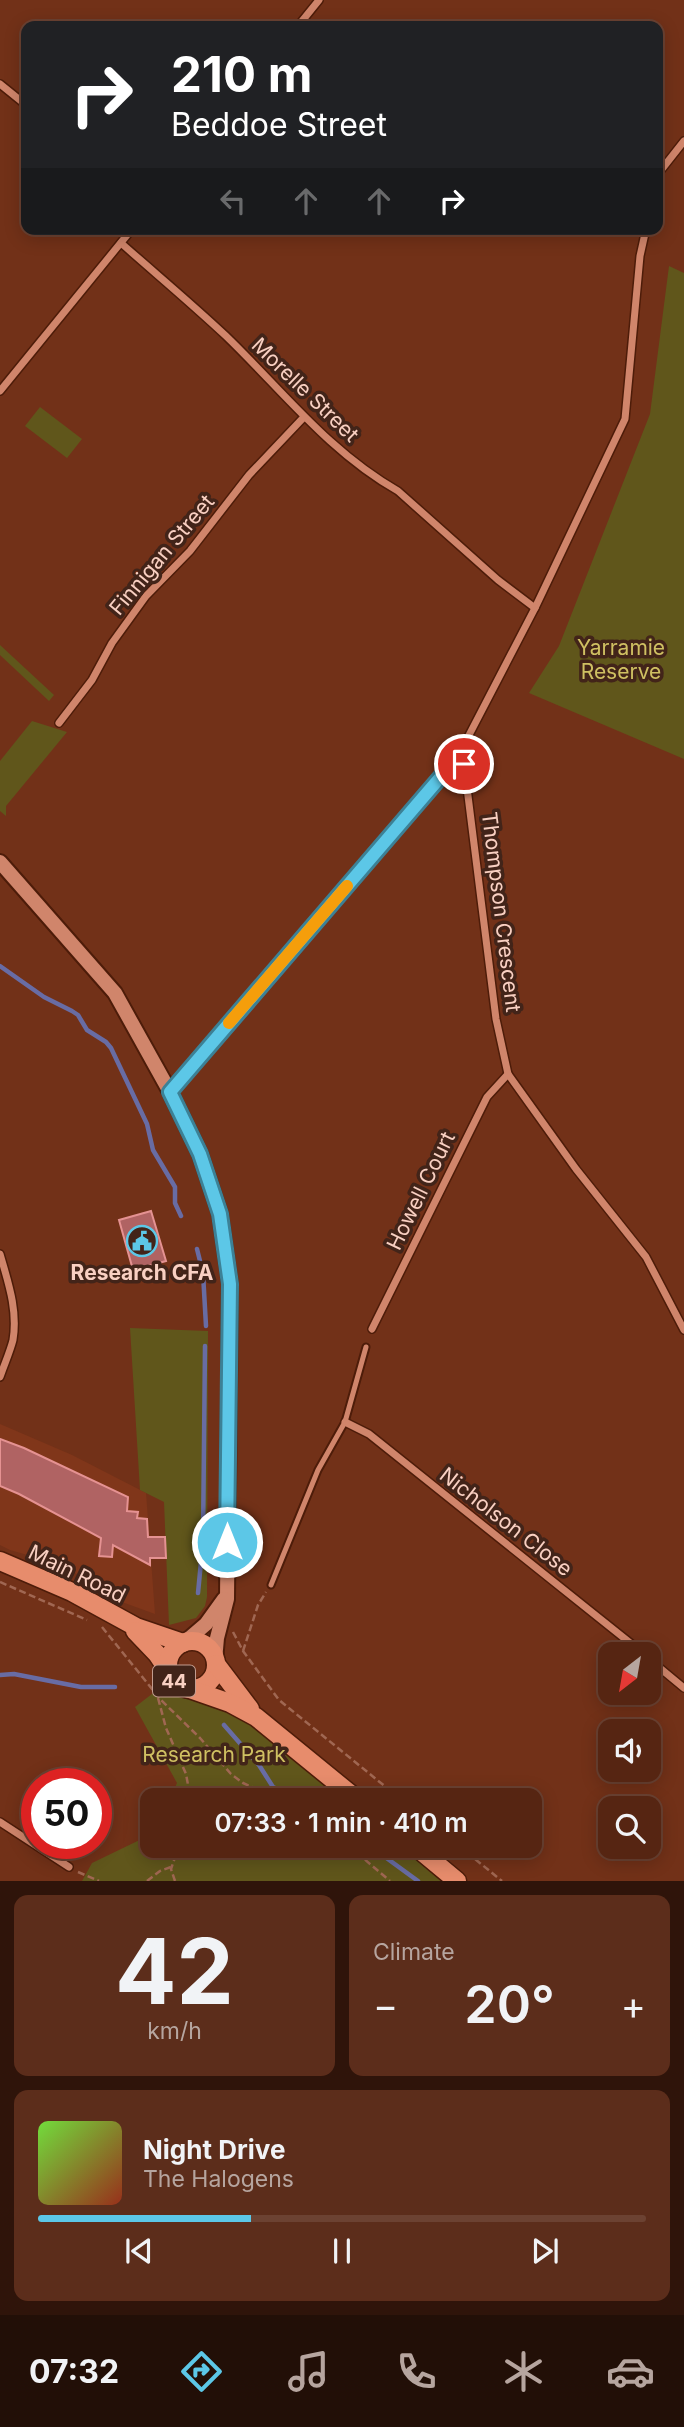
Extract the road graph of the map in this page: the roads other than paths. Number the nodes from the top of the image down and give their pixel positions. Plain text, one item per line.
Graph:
1 (319, 0) edge
2 (302, 21) edge
3 (0, 84) edge
4 (21, 101) edge
5 (684, 141) edge
6 (663, 168) edge
7 (127, 235) edge
8 (645, 235) edge
9 (121, 243) junction
10 (0, 391) edge
11 (304, 417) junction
12 (535, 608) junction
13 (59, 723) dead end
14 (464, 764) junction
15 (0, 862) edge
16 (508, 1074) junction
17 (170, 1092) junction
18 (0, 1254) edge
19 (372, 1329) dead end
20 (684, 1330) edge
21 (366, 1347) dead end
22 (0, 1377) edge
23 (345, 1422) junction
24 (3, 1564) edge
25 (271, 1585) road end
26 (226, 1591) junction
27 (125, 1622) junction
28 (629, 1642) edge
29 (184, 1643) junction
30 (216, 1662) junction
31 (662, 1670) edge
32 (169, 1672) junction
33 (187, 1688) junction
34 (684, 1688) edge
35 (257, 1717) junction
36 (343, 1788) edge
37 (0, 1822) edge
38 (429, 1858) edge
39 (69, 1867) road end
40 (457, 1881) edge

1 - 2 street
3 - 4 street
5 - 6 street
7 - 9 street
8 - 12 street, Thompson Crescent
9 - 10 street
9 - 11 street, Morelle Street
11 - 12 street, Morelle Street
11 - 13 street, Finnigan Street
12 - 14 street, Thompson Crescent
14 - 16 street, Thompson Crescent
14 - 17 street
15 - 17 main road
16 - 19 street, Howell Court
16 - 20 street, Thompson Crescent
17 - 26 main road
18 - 22 street
21 - 23 lane
23 - 25 lane
23 - 28 street, Nicholson Close
24 - 27 main road, Main Road
26 - 29 main road
26 - 30 main road
27 - 29 main road, Main Road
27 - 32 main road, Main Road
29 - 30 main road, Main Road / 44
29 - 32 main road, 44
30 - 33 main road, 44
30 - 35 main road, Main Road
31 - 34 street
32 - 33 main road, Main Road / 44
33 - 35 main road, Main Road
35 - 36 main road, Main Road
37 - 39 street
38 - 40 main road

